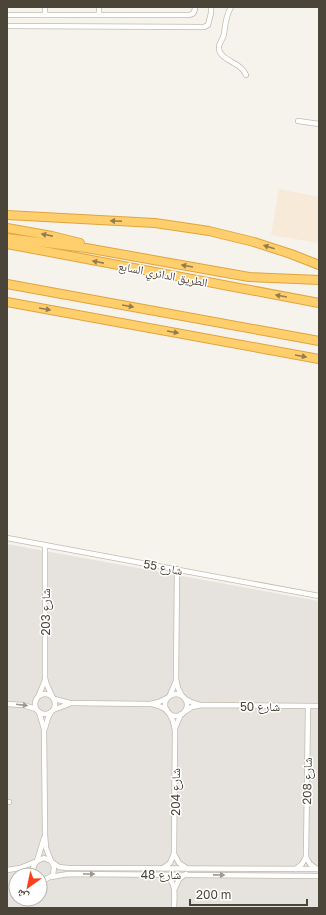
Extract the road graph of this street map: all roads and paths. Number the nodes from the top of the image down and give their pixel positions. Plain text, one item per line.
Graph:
1 (45, 7) edge
2 (99, 7) edge
3 (195, 7) edge
4 (211, 7) edge
5 (231, 7) edge
6 (7, 15) edge
7 (45, 15) junction
8 (99, 15) junction
9 (7, 26) edge
10 (246, 75) dead end
11 (298, 121) dead end
12 (319, 124) edge
13 (7, 215) edge
14 (7, 228) edge
15 (7, 238) edge
16 (7, 244) edge
17 (125, 255) junction
18 (319, 265) edge
19 (319, 280) edge
20 (7, 284) edge
21 (7, 302) edge
22 (319, 302) edge
23 (319, 342) edge
24 (319, 359) edge
25 (7, 538) edge
26 (46, 545) junction
27 (177, 569) junction
28 (319, 596) edge
29 (45, 678) junction
30 (176, 679) junction
31 (39, 695) junction
32 (53, 697) junction
33 (169, 697) junction
34 (184, 697) junction
35 (70, 703) junction
36 (7, 704) edge
37 (150, 704) junction
38 (202, 705) junction
39 (308, 706) junction
40 (319, 706) edge
41 (38, 710) junction
42 (52, 711) junction
43 (168, 712) junction
44 (183, 713) junction
45 (44, 729) junction
46 (175, 730) junction
47 (45, 834) junction
48 (174, 854) junction
49 (306, 857) junction
50 (36, 861) junction
51 (51, 861) junction
52 (34, 867) edge
53 (161, 868) junction
54 (188, 869) junction
55 (296, 869) junction
56 (318, 869) edge
57 (7, 870) edge
58 (162, 874) junction
59 (186, 874) junction
60 (319, 876) edge
61 (51, 877) junction
62 (48, 878) edge
63 (174, 890) junction
64 (174, 908) edge

1 - 7 street
2 - 8 street
3 - 8 street
4 - 9 street
5 - 10 street
6 - 7 street
7 - 8 street
11 - 12 street
18 -> 13 highway
17 -> 14 highway
15 - 17 highway
22 -> 16 highway, الطريق الدائري السابع
19 -> 17 highway
20 -> 23 highway
21 -> 24 highway
25 - 26 street, شارع 55
26 - 27 street, شارع 55
26 - 29 street, شارع 203
27 - 28 street, شارع 55
27 - 30 street
29 - 31 street, شارع 203
29 - 32 street, شارع 203
30 - 33 street
30 - 34 street
31 - 32 street
31 - 41 street
32 - 35 street
32 - 42 street
33 - 34 street
33 - 37 street
33 - 43 street
34 - 38 street, شارع 50
34 - 44 street
35 - 37 street
35 - 42 street
36 -> 41 street
37 - 43 street
38 - 39 street, شارع 50
38 - 44 street, شارع 50
39 - 40 street, شارع 50
39 - 49 street, شارع 208
41 - 42 street
41 - 45 street
42 - 45 street
43 - 44 street
43 - 46 street, شارع 204
44 - 46 street, شارع 204
45 - 47 street
46 - 48 street, شارع 204
47 - 50 street
47 - 51 street
48 - 53 street
48 - 54 street
49 - 55 street
49 - 56 street
50 - 51 street, شارع 48
50 - 52 street
50 - 57 street
51 - 53 street, شارع 48
51 - 61 street
53 - 54 street, شارع 48
54 - 55 street, شارع 48
55 - 56 street, شارع 48
58 - 59 street, شارع 48
61 -> 58 street, شارع 48
58 - 63 street
59 -> 60 street, شارع 48
59 - 63 street
61 - 62 street, شارع 48
63 - 64 street

